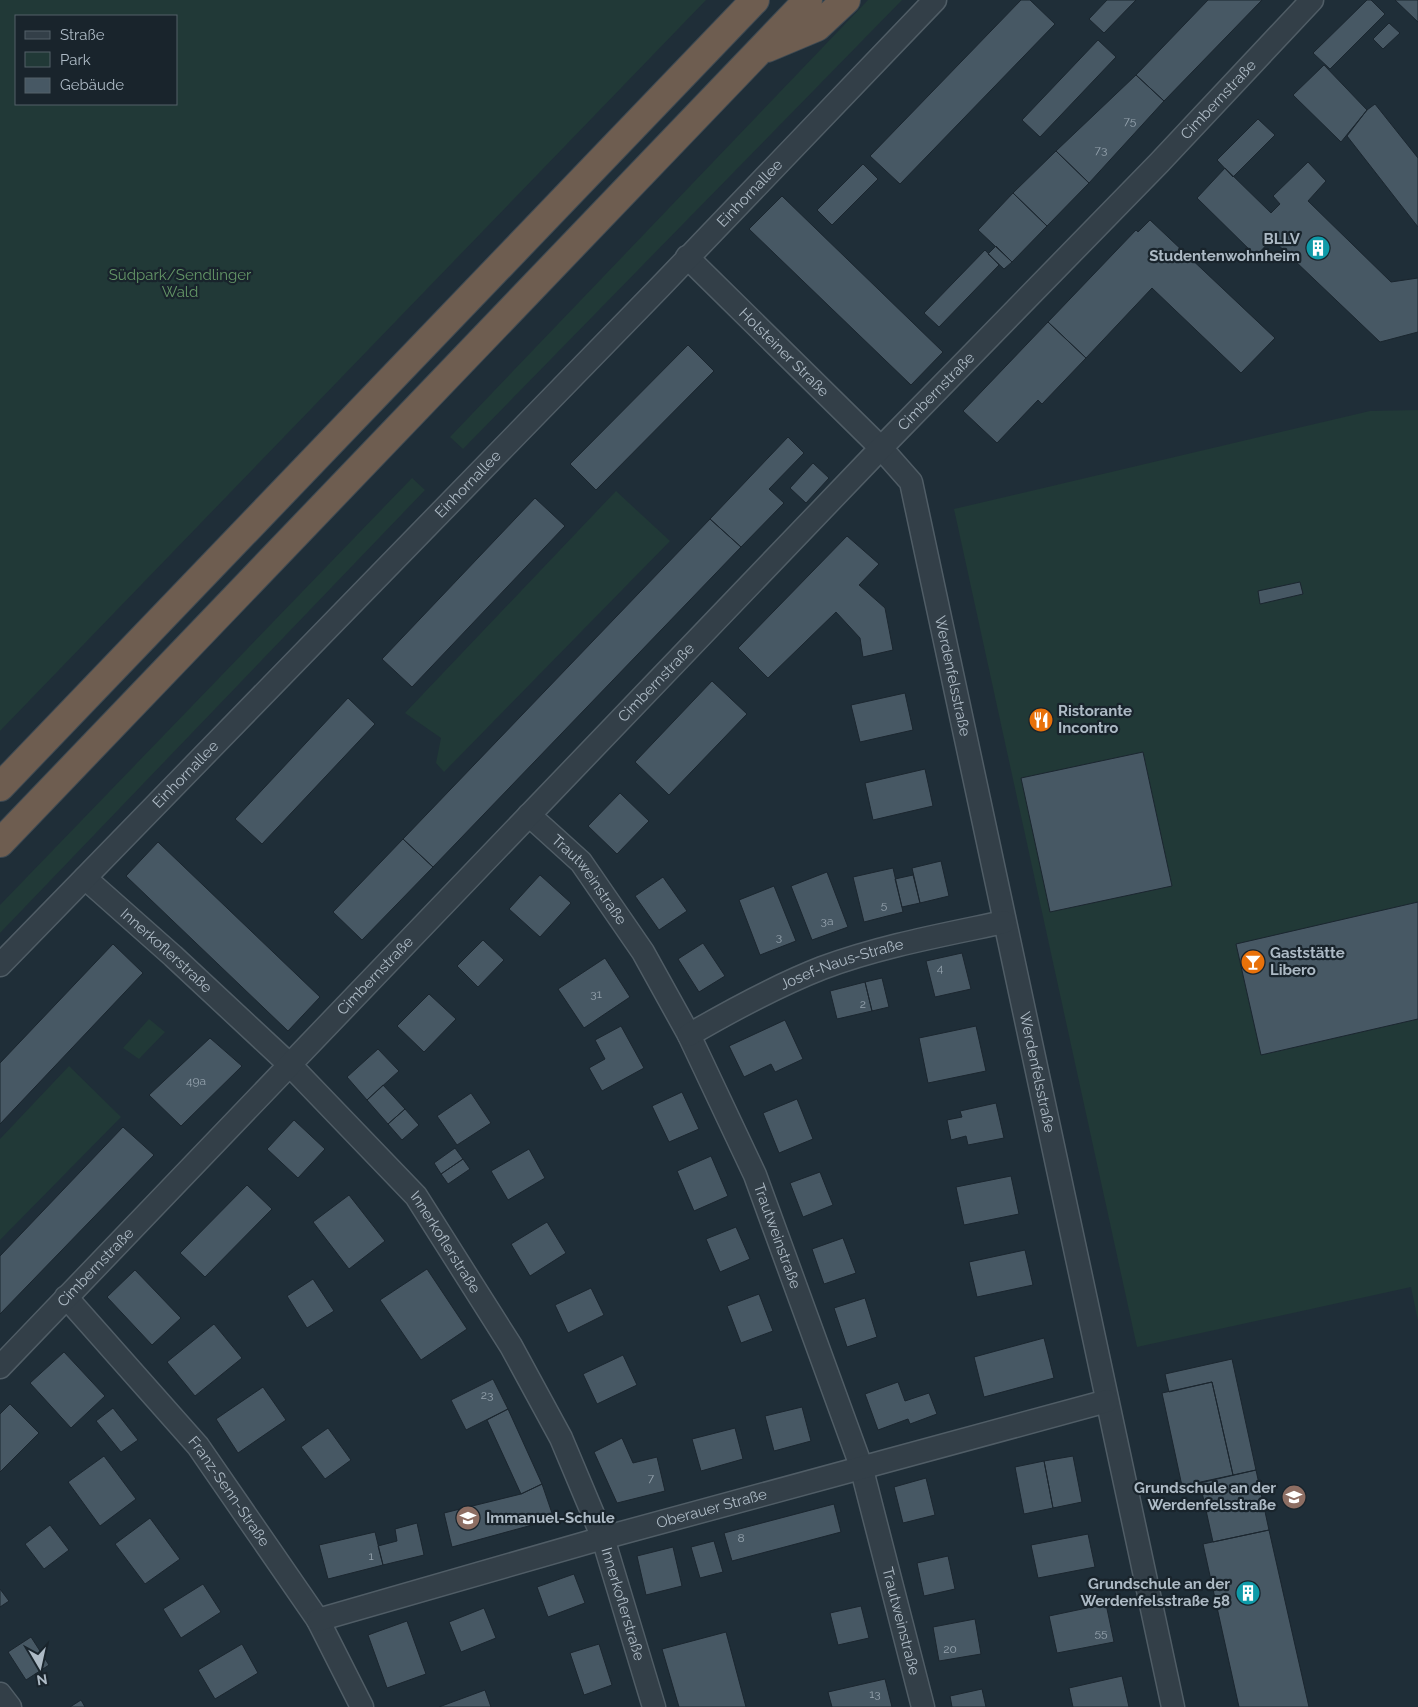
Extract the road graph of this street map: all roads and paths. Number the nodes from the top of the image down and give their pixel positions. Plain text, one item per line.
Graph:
1 (755, 0) edge
2 (808, 0) edge
3 (846, 0) edge
4 (935, 0) edge
5 (1312, 0) edge
6 (756, 53) junction
7 (687, 257) junction
8 (881, 448) junction
9 (0, 787) edge
10 (529, 814) junction
11 (0, 842) edge
12 (85, 878) junction
13 (1004, 922) junction
14 (0, 965) edge
15 (689, 1035) junction
16 (290, 1065) junction
17 (66, 1297) junction
18 (0, 1367) edge
19 (1107, 1402) junction
20 (861, 1466) junction
21 (603, 1538) junction
22 (318, 1620) junction
23 (0, 1694) edge
24 (10, 1707) edge
25 (362, 1707) edge
26 (654, 1707) edge
27 (923, 1707) edge
28 (1173, 1707) edge

1 - 9 highway
2 - 6 highway
3 - 6 highway
4 - 7 street, Einhornallee
5 - 8 street, Cimbernstraße
6 - 11 highway
7 - 8 street, Holsteiner Straße
7 - 12 street, Einhornallee
8 - 10 street, Cimbernstraße
8 - 13 street, Werdenfelsstraße
10 - 15 street, Trautweinstraße
10 - 16 street, Cimbernstraße
12 - 14 street, Einhornallee
12 - 16 street, Innerkoflerstraße
13 - 15 street, Josef-Naus-Straße
13 - 19 street, Werdenfelsstraße
15 - 20 street, Trautweinstraße
16 - 17 street, Cimbernstraße
16 - 21 street, Innerkoflerstraße
17 - 18 street, Cimbernstraße
17 - 22 street, Franz-Senn-Straße
19 - 20 street, Oberauer Straße
19 - 28 street, Werdenfelsstraße
20 - 21 street, Oberauer Straße
20 - 27 street, Trautweinstraße
21 - 22 street, Oberauer Straße
21 - 26 street, Innerkoflerstraße
22 - 25 street, Franz-Senn-Straße
23 - 24 street

